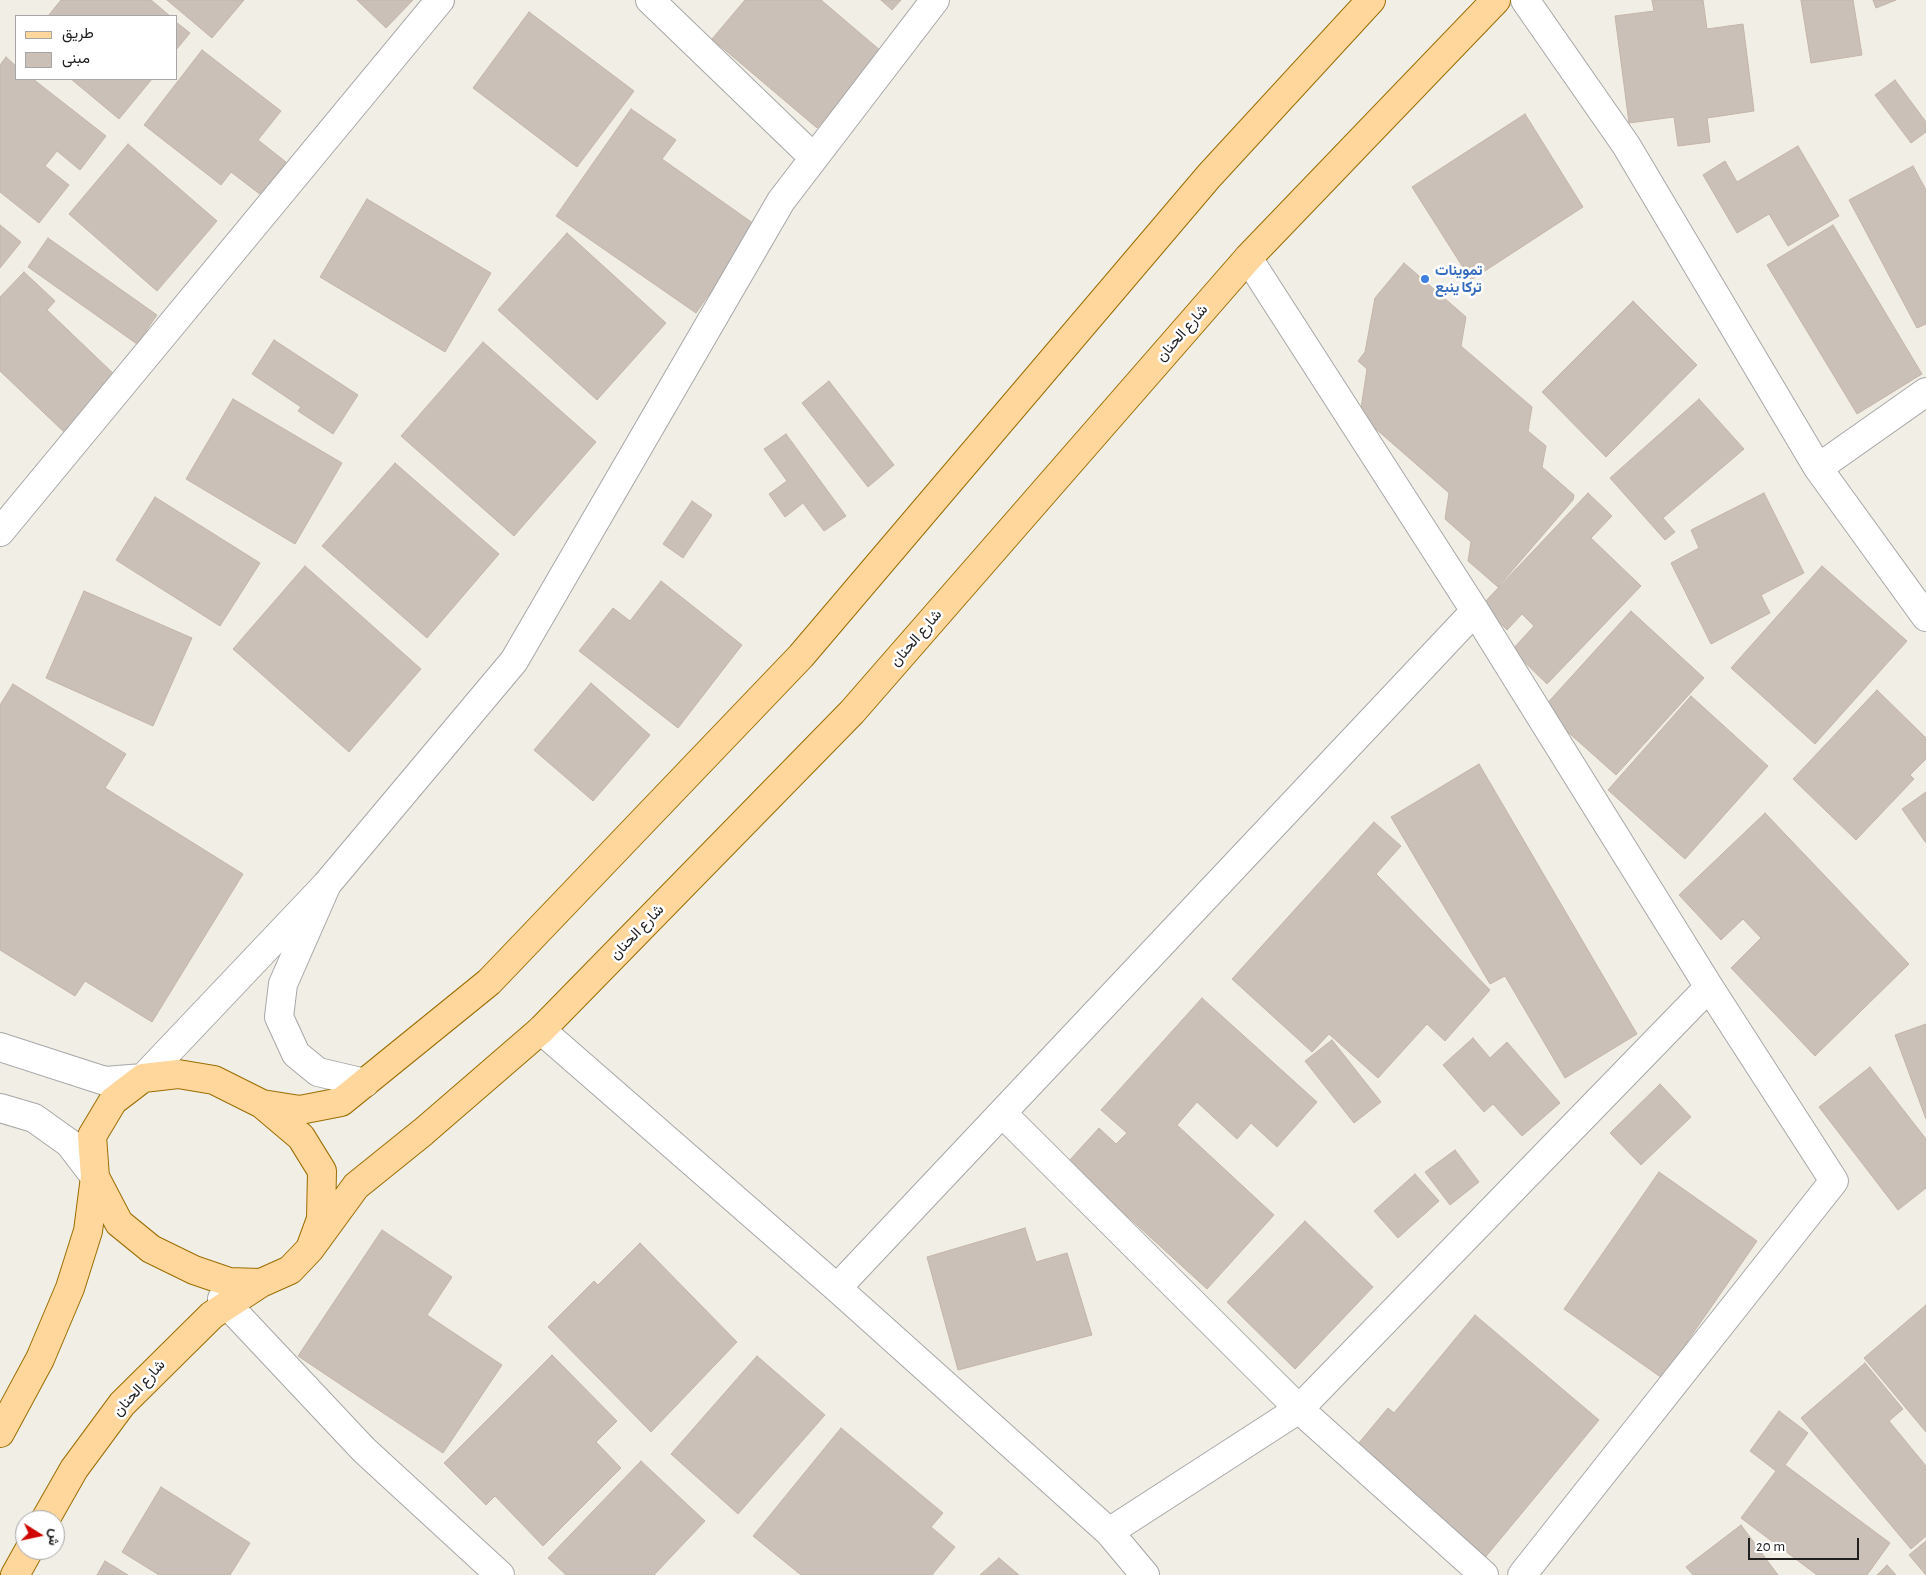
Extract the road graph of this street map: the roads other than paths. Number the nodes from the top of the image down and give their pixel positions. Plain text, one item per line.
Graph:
1 (440, 0) edge
2 (650, 0) edge
3 (935, 0) edge
4 (1371, 0) edge
5 (1496, 0) edge
6 (1525, 0) edge
7 (814, 158) junction
8 (1248, 258) junction
9 (1926, 392) edge
10 (1818, 468) junction
11 (0, 532) edge
12 (1475, 611) junction
13 (1926, 616) edge
14 (327, 884) junction
15 (1709, 987) junction
16 (541, 1030) junction
17 (0, 1048) edge
18 (143, 1078) junction
19 (365, 1083) junction
20 (262, 1104) junction
21 (0, 1108) edge
22 (1002, 1113) junction
23 (95, 1177) junction
24 (310, 1249) junction
25 (261, 1283) junction
26 (837, 1288) junction
27 (225, 1302) junction
28 (1299, 1409) junction
29 (0, 1433) edge
30 (51, 1510) edge
31 (1109, 1532) junction
32 (23, 1560) edge
33 (15, 1575) edge
34 (500, 1575) edge
35 (1145, 1575) edge
36 (1484, 1575) edge
37 (1522, 1575) edge

1 - 11 street
2 - 7 street
3 - 7 street
4 - 19 main road
5 - 8 main road, شارع الحنان
6 - 10 street
7 - 14 street
8 - 12 street
8 - 16 main road, شارع الحنان
9 - 10 street
10 - 13 street
12 - 15 street
12 - 22 street
14 - 18 street
14 - 19 street
15 - 28 street
15 - 37 street
16 - 24 main road, شارع الحنان
16 - 26 street
17 - 18 street
18 - 20 main road
18 - 23 main road
19 - 20 main road
20 - 24 main road
21 - 23 street
22 - 26 street
22 - 28 street
23 - 25 main road
23 - 29 main road
24 - 25 main road, شارع الحنان
25 - 27 main road, شارع الحنان
26 - 31 street
27 - 30 main road, شارع الحنان
27 - 34 street
28 - 31 street
28 - 36 street
31 - 35 street
32 - 33 main road

